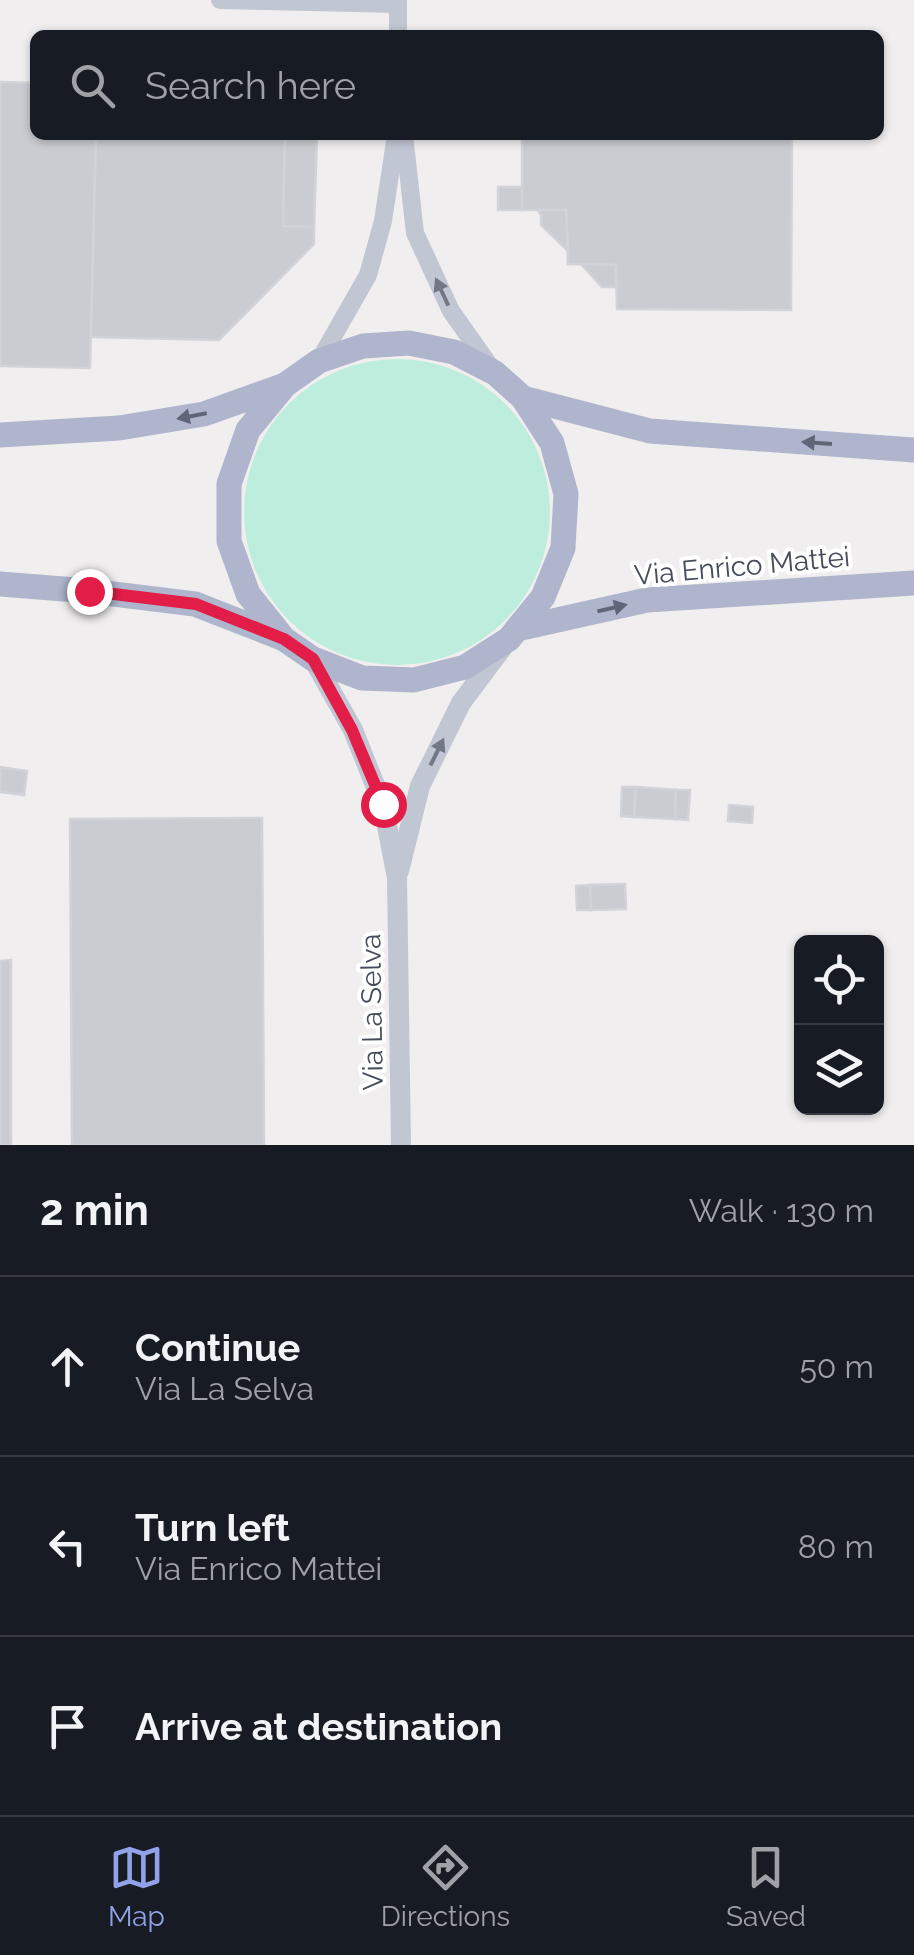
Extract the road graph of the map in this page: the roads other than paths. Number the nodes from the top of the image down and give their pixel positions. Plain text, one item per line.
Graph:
1 (220, 0) edge
2 (398, 2) edge
3 (398, 30) edge
4 (395, 140) edge
5 (405, 140) edge
6 (320, 361) junction
7 (495, 373) junction
8 (285, 385) junction
9 (523, 398) junction
10 (0, 435) edge
11 (914, 450) edge
12 (914, 583) edge
13 (0, 584) edge
14 (513, 634) junction
15 (284, 639) junction
16 (313, 659) junction
17 (397, 878) junction
18 (402, 1145) edge

1 - 2 street
2 - 3 street
4 - 6 street
7 -> 5 street
6 - 7 main road
6 - 8 main road
7 - 9 main road
8 -> 10 main road
8 - 15 main road
11 -> 9 main road
9 - 14 main road
14 -> 12 main road, Via Enrico Mattei
13 - 15 main road
14 - 16 main road
17 -> 14 street, Via La Selva
15 - 16 main road
16 - 17 street, Via La Selva
17 - 18 street, Via La Selva

